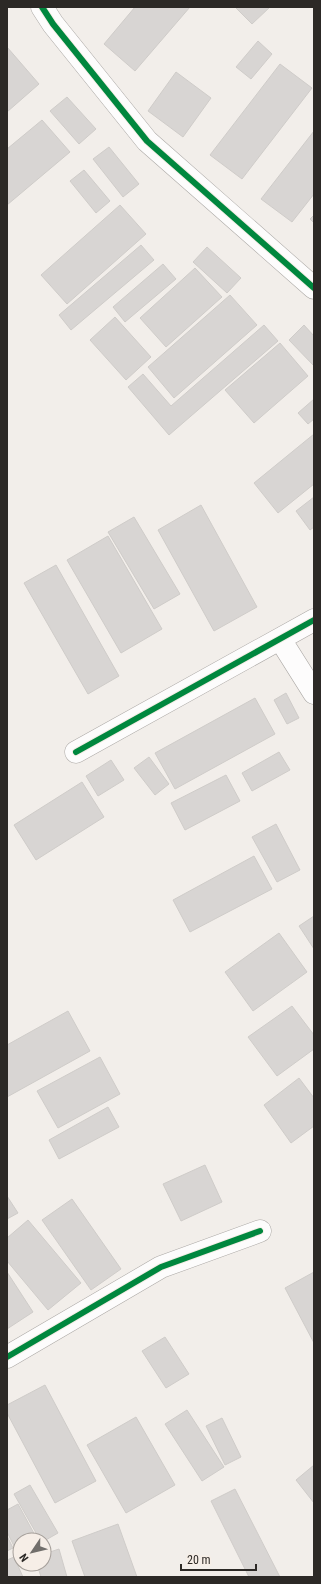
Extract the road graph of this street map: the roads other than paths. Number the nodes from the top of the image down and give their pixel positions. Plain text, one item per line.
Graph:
1 (42, 7) edge
2 (314, 288) edge
3 (314, 620) edge
4 (280, 639) junction
5 (314, 693) edge
6 (76, 752) dead end
7 (260, 1231) dead end
8 (7, 1357) edge

1 - 2 street
3 - 4 street
4 - 5 street
4 - 6 street
7 - 8 street

